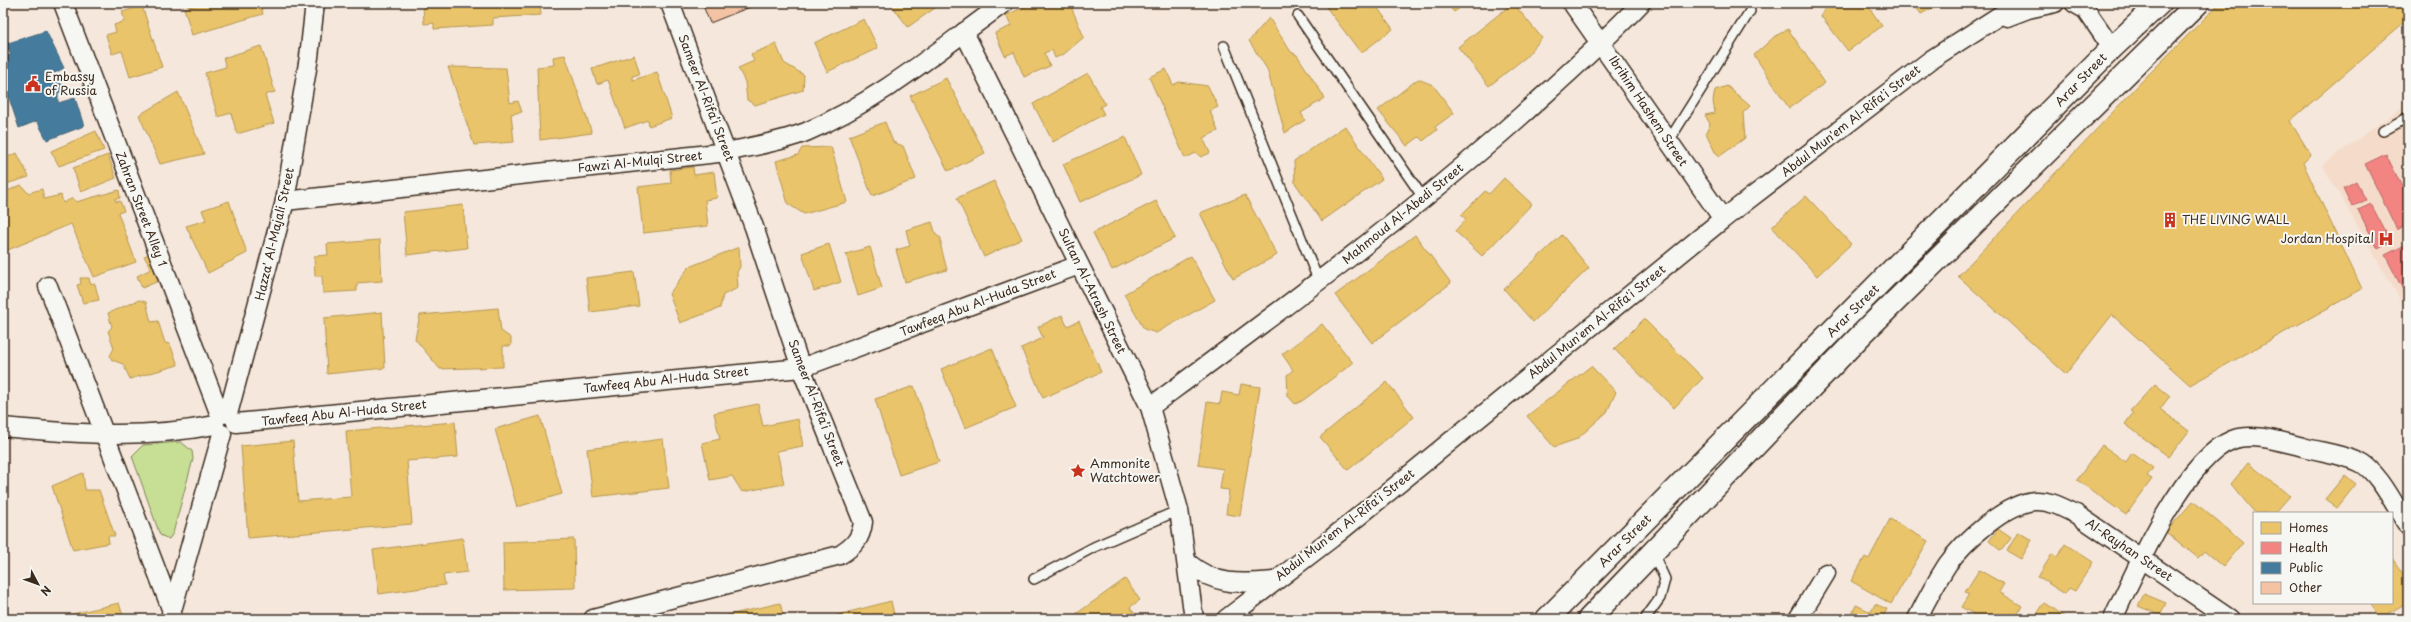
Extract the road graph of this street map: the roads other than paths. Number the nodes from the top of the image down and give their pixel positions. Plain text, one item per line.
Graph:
1 (62, 3) edge
2 (315, 3) edge
3 (670, 3) edge
4 (1004, 3) edge
5 (1572, 3) edge
6 (1641, 3) edge
7 (2019, 3) edge
8 (2055, 3) edge
9 (2074, 3) edge
10 (2160, 3) edge
11 (2198, 3) edge
12 (1750, 11) dead end
13 (1298, 16) dead end
14 (1973, 31) junction
15 (964, 32) junction
16 (1602, 44) junction
17 (1224, 46) dead end
18 (2112, 48) junction
19 (2408, 117) edge
20 (2383, 131) dead end
21 (1668, 142) junction
22 (727, 152) junction
23 (1424, 199) junction
24 (285, 202) junction
25 (1723, 219) junction
26 (1079, 265) junction
27 (1319, 282) junction
28 (48, 286) dead end
29 (801, 368) junction
30 (1150, 407) junction
31 (224, 422) junction
32 (3, 428) edge
33 (106, 435) junction
34 (1179, 510) junction
35 (2408, 526) edge
36 (1652, 552) junction
37 (2141, 558) junction
38 (1188, 563) junction
39 (1826, 573) dead end
40 (1034, 579) dead end
41 (1274, 581) junction
42 (171, 615) edge
43 (593, 619) edge
44 (1194, 619) edge
45 (1226, 619) edge
46 (1547, 619) edge
47 (1589, 619) edge
48 (1645, 619) edge
49 (1798, 619) edge
50 (1918, 619) edge
51 (2113, 619) edge
52 (2230, 619) edge

1 - 31 street, Zahran Street Alley 1
2 - 24 street, Hazza' Al-Majali Street
3 - 22 street, Sameer Al-Rifa’i Street
4 - 15 street, Fawzi Al-Mulqi Street
5 - 16 street, Ibrihim Hashem Street
6 - 16 street, Mahmoud Al-Abedi Street
7 - 14 street, Abdul Mun'em Al-Rifa'i Street
8 - 14 street, Abdul Mun'em Al-Rifa'i Street
9 - 18 street
10 - 18 main road, Arar Street
11 - 36 main road, Arar Street
12 - 21 lane
13 - 23 lane
14 - 25 street, Abdul Mun'em Al-Rifa'i Street
15 - 22 street, Fawzi Al-Mulqi Street
15 - 26 street, Sultan Al-Atrash Street
16 - 21 street, Ibrihim Hashem Street
16 - 23 street, Mahmoud Al-Abedi Street
17 - 27 lane
18 - 46 main road, Arar Street
19 - 20 lane
21 - 25 street, Ibrihim Hashem Street
22 - 24 street, Fawzi Al-Mulqi Street
22 - 29 street, Sameer Al-Rifa’i Street
23 - 27 street, Mahmoud Al-Abedi Street
24 - 31 street, Hazza' Al-Majali Street
25 - 41 street, Abdul Mun'em Al-Rifa'i Street
26 - 29 street, Tawfeeq Abu Al-Huda Street
26 - 30 street, Sultan Al-Atrash Street
27 - 30 street, Mahmoud Al-Abedi Street
28 - 33 street
29 - 31 street, Tawfeeq Abu Al-Huda Street
29 - 43 street, Sameer Al-Rifa’i Street
30 - 34 street, Sultan Al-Atrash Street
31 - 33 street, Tawfeeq Abu Al-Huda Street
31 - 42 street, Hazza' Al-Majali Street
32 - 33 street, Tawfeeq Abu Al-Huda Street
33 - 42 street
34 - 38 street, Sultan Al-Atrash Street
34 - 40 lane
35 - 37 street
36 - 47 main road, Arar Street
36 - 48 lane
37 - 50 street, Al-Rayhan Street
37 - 51 street
37 - 52 street, Al-Rayhan Street
38 - 41 street
38 - 44 street, Sultan Al-Atrash Street
39 - 49 street
41 - 45 street, Abdul Mun'em Al-Rifa'i Street

